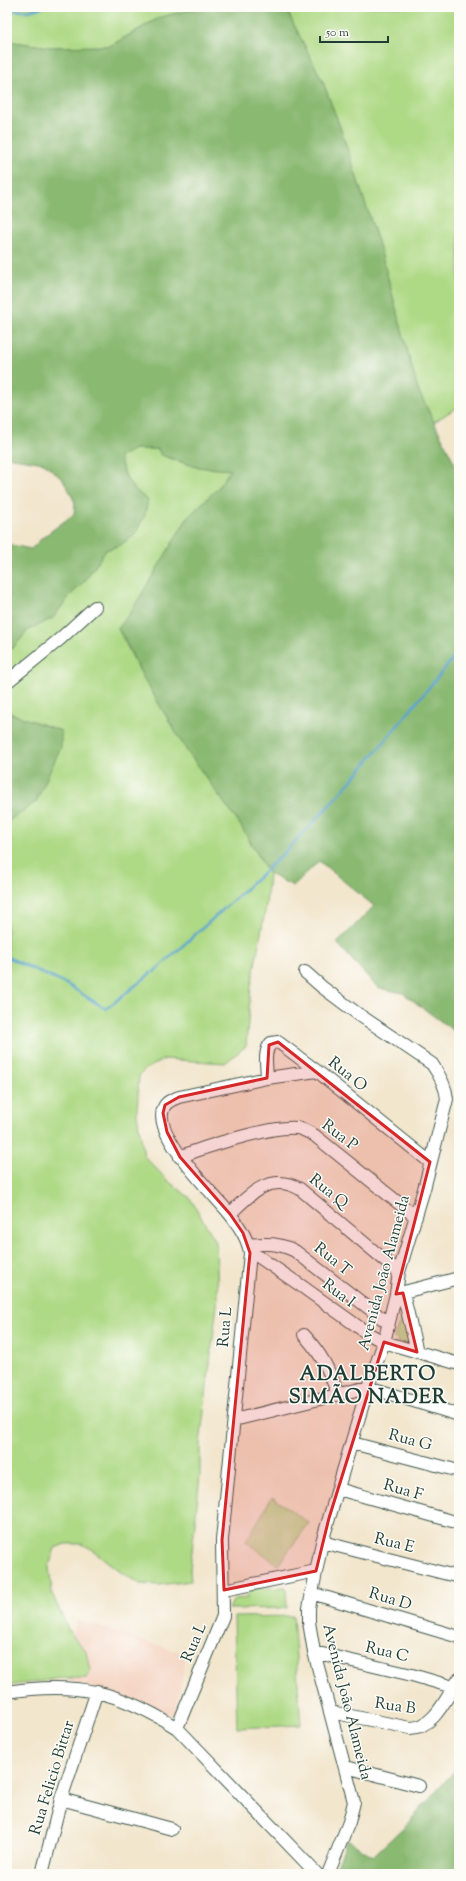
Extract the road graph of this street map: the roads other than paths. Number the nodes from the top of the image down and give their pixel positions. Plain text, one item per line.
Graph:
1 (95, 607) dead end
2 (7, 682) edge
3 (305, 972) dead end
4 (317, 1071) junction
5 (267, 1078) junction
6 (180, 1157) junction
7 (430, 1162) junction
8 (230, 1214) junction
9 (416, 1217) junction
10 (249, 1249) junction
11 (399, 1272) junction
12 (458, 1275) edge
13 (399, 1293) junction
14 (388, 1323) junction
15 (304, 1335) dead end
16 (384, 1342) junction
17 (417, 1352) junction
18 (459, 1364) edge
19 (368, 1387) junction
20 (338, 1394) junction
21 (459, 1415) edge
22 (234, 1420) junction
23 (352, 1442) junction
24 (459, 1471) edge
25 (338, 1489) junction
26 (459, 1523) edge
27 (322, 1542) junction
28 (316, 1571) junction
29 (459, 1577) edge
30 (224, 1590) junction
31 (311, 1593) junction
32 (459, 1637) edge
33 (314, 1652) junction
34 (456, 1683) edge
35 (97, 1691) junction
36 (7, 1692) edge
37 (331, 1712) junction
38 (177, 1728) junction
39 (346, 1766) junction
40 (420, 1786) dead end
41 (61, 1799) junction
42 (172, 1829) dead end
43 (42, 1874) edge
44 (317, 1874) edge
45 (328, 1874) edge

1 - 2 street
3 - 7 street, Avenida João Alameida
4 - 5 street
4 - 5 street, Rua O
4 - 7 street, Rua O
5 - 6 street
6 - 8 street
6 - 9 street, Rua P
7 - 9 street, Avenida João Alameida
8 - 10 street
8 - 11 street, Rua Q
9 - 11 street, Avenida João Alameida
10 - 14 street, Rua T
10 - 16 street, Rua I
10 - 22 street, Rua L
11 - 13 street, Avenida João Alameida
12 - 13 street
13 - 14 street, Avenida João Alameida
13 - 17 street
14 - 16 street, Avenida João Alameida
15 - 20 street
16 - 17 street, Rua I
16 - 19 street, Avenida João Alameida
17 - 18 street, Rua I
19 - 20 street
19 - 21 street
19 - 23 street, Avenida João Alameida
20 - 22 street
22 - 30 street, Rua L
23 - 24 street, Rua G
23 - 25 street, Avenida João Alameida
25 - 26 street, Rua F
25 - 27 street, Avenida João Alameida
27 - 28 street, Avenida João Alameida
27 - 29 street, Rua E
28 - 30 street
28 - 31 street, Avenida João Alameida
30 - 38 street, Rua L
31 - 32 street, Rua D
31 - 33 street, Avenida João Alameida
33 - 34 street, Rua C
33 - 37 street, Avenida João Alameida
34 - 37 street, Rua B
35 - 36 street
35 - 38 street
35 - 41 street, Rua Felicio Bittar
37 - 39 street, Avenida João Alameida
38 - 44 street
39 - 40 street
39 - 45 street, Avenida João Alameida
41 - 42 street
41 - 43 street, Rua Felicio Bittar

